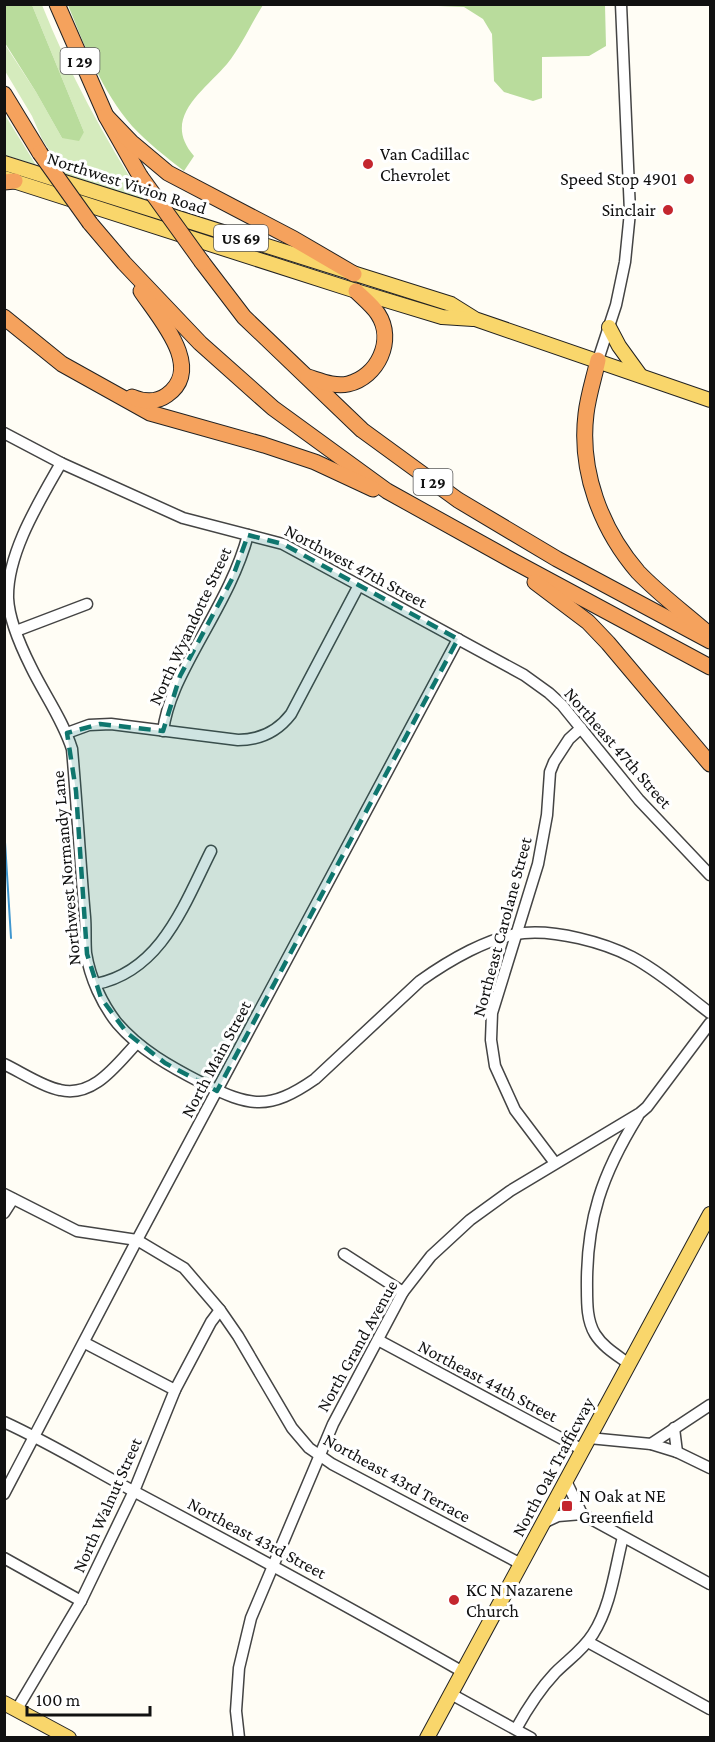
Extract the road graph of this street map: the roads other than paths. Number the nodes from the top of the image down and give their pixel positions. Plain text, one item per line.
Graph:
1 (57, 4) edge
2 (621, 4) edge
3 (4, 94) edge
4 (106, 116) junction
5 (4, 163) edge
6 (8, 181) edge
7 (124, 263) junction
8 (354, 274) junction
9 (356, 291) junction
10 (4, 308) edge
11 (4, 317) edge
12 (475, 319) junction
13 (609, 327) junction
14 (598, 360) junction
15 (303, 375) junction
16 (640, 375) junction
17 (711, 400) edge
18 (4, 433) edge
19 (61, 464) junction
20 (433, 517) junction
21 (248, 535) junction
22 (513, 561) junction
23 (359, 585) junction
24 (87, 604) dead end
25 (16, 631) junction
26 (711, 636) edge
27 (458, 639) junction
28 (711, 641) edge
29 (711, 668) edge
30 (581, 728) junction
31 (163, 731) junction
32 (67, 733) junction
33 (711, 764) edge
34 (212, 851) dead end
35 (711, 875) edge
36 (519, 924) junction
37 (527, 933) junction
38 (515, 936) junction
39 (501, 939) junction
40 (511, 951) junction
41 (96, 984) junction
42 (711, 1013) edge
43 (711, 1023) edge
44 (137, 1043) junction
45 (4, 1064) edge
46 (217, 1091) junction
47 (640, 1113) junction
48 (613, 1129) junction
49 (624, 1139) junction
50 (555, 1163) junction
51 (9, 1197) edge
52 (4, 1214) edge
53 (711, 1214) edge
54 (137, 1240) junction
55 (344, 1254) dead end
56 (403, 1292) junction
57 (220, 1310) junction
58 (378, 1340) junction
59 (85, 1343) junction
60 (629, 1364) junction
61 (175, 1390) junction
62 (711, 1405) edge
63 (4, 1422) edge
64 (674, 1428) junction
65 (34, 1436) junction
66 (586, 1444) junction
67 (651, 1444) junction
68 (677, 1452) junction
69 (318, 1455) junction
70 (711, 1468) edge
71 (566, 1481) junction
72 (134, 1491) junction
73 (4, 1494) edge
74 (582, 1514) junction
75 (543, 1523) junction
76 (623, 1537) junction
77 (4, 1558) edge
78 (521, 1564) junction
79 (275, 1565) junction
80 (711, 1584) edge
81 (81, 1601) junction
82 (588, 1642) junction
83 (463, 1672) junction
84 (451, 1694) junction
85 (4, 1702) edge
86 (17, 1709) junction
87 (711, 1709) edge
88 (516, 1730) junction
89 (69, 1737) edge
90 (239, 1737) edge
91 (428, 1737) edge
92 (531, 1737) edge

1 - 4 highway, I 29
2 - 13 street
3 - 7 highway, I 29, bridge
4 - 8 highway
4 - 15 highway, I 29, bridge
5 - 8 main road, Northwest Vivion Road / US 69
6 - 9 main road, Northwest Vivion Road / US 69
7 - 10 highway
7 - 20 highway, I 29
8 - 12 main road, Northwest Vivion Road / US 69
9 - 12 main road, Northwest Vivion Road / US 69
9 - 15 highway
11 - 20 highway
12 - 14 main road, Northwest Vivion Road / US 69
13 - 14 street
13 - 16 main road
14 - 16 main road, US 69
14 - 26 highway
15 - 28 highway, I 29
16 - 17 main road, US 69
18 - 19 street, Northwest 47th Street
19 - 21 street, Northwest 47th Street
19 - 25 street, Northwest Normandy Lane
20 - 22 highway, I 29
21 - 23 street, Northwest 47th Street
21 - 31 street, North Wyandotte Street
22 - 29 highway, I 29
22 - 33 highway
23 - 27 street, Northwest 47th Street
23 - 31 street
24 - 25 street
25 - 32 street, Northwest Normandy Lane
27 - 30 street, Northeast 47th Street
27 - 46 street, North Main Street
30 - 35 street, Northeast 47th Street
30 - 36 street, Northeast Carolane Street
31 - 32 street
32 - 41 street, Northwest Normandy Lane
34 - 41 street
36 - 37 street
36 - 38 street, Northeast Carolane Street
37 - 38 street, Northwest Normandy Lane
37 - 42 street
38 - 39 street, Northwest Normandy Lane
38 - 40 street, Northeast Carolane Street
39 - 40 street
39 - 46 street, Northwest Normandy Lane
40 - 50 street, Northeast Carolane Street
41 - 44 street, Northwest Normandy Lane
43 - 47 street, North Grand Avenue
44 - 45 street
44 - 46 street, Northwest Normandy Lane
46 - 54 street, North Main Street
47 - 48 street, North Grand Avenue
47 - 49 street
48 - 49 street
48 - 50 street, North Grand Avenue
49 - 60 street
50 - 56 street, North Grand Avenue
51 - 52 street
51 - 54 street
53 - 60 main road, North Oak Trafficway
54 - 57 street, Northeast 43rd Terrace
54 - 59 street, North Main Street
55 - 56 street
56 - 58 street, North Grand Avenue
57 - 61 street, North Walnut Street
57 - 69 street, Northeast 43rd Terrace
58 - 66 street, Northeast 44th Street
58 - 69 street, North Grand Avenue
59 - 61 street
59 - 65 street, North Main Street
60 - 66 main road, North Oak Trafficway
61 - 72 street, North Walnut Street
62 - 64 street
63 - 65 street, Northeast 43rd Street
64 - 67 street
64 - 68 street
65 - 72 street, Northeast 43rd Street
65 - 73 street, North Main Street
66 - 67 street, Northeast 44th Street
66 - 71 main road, North Oak Trafficway
67 - 68 street, Northeast 44th Street
68 - 70 street, Northeast 44th Street
69 - 78 street, Northeast 43rd Terrace
69 - 79 street, North Grand Avenue
71 - 74 street
71 - 75 main road, North Oak Trafficway
72 - 79 street, Northeast 43rd Street
72 - 81 street, North Walnut Street
74 - 75 street
74 - 76 street
75 - 78 main road, North Oak Trafficway
76 - 80 street
76 - 82 street
77 - 81 street
78 - 83 main road, North Oak Trafficway
79 - 83 street, Northeast 43rd Street
79 - 90 street, North Grand Avenue
81 - 86 street, North Walnut Street
82 - 87 street
82 - 88 street
83 - 84 main road, North Oak Trafficway
84 - 88 street
84 - 91 main road, North Oak Trafficway
85 - 86 main road
86 - 89 main road
88 - 92 street

